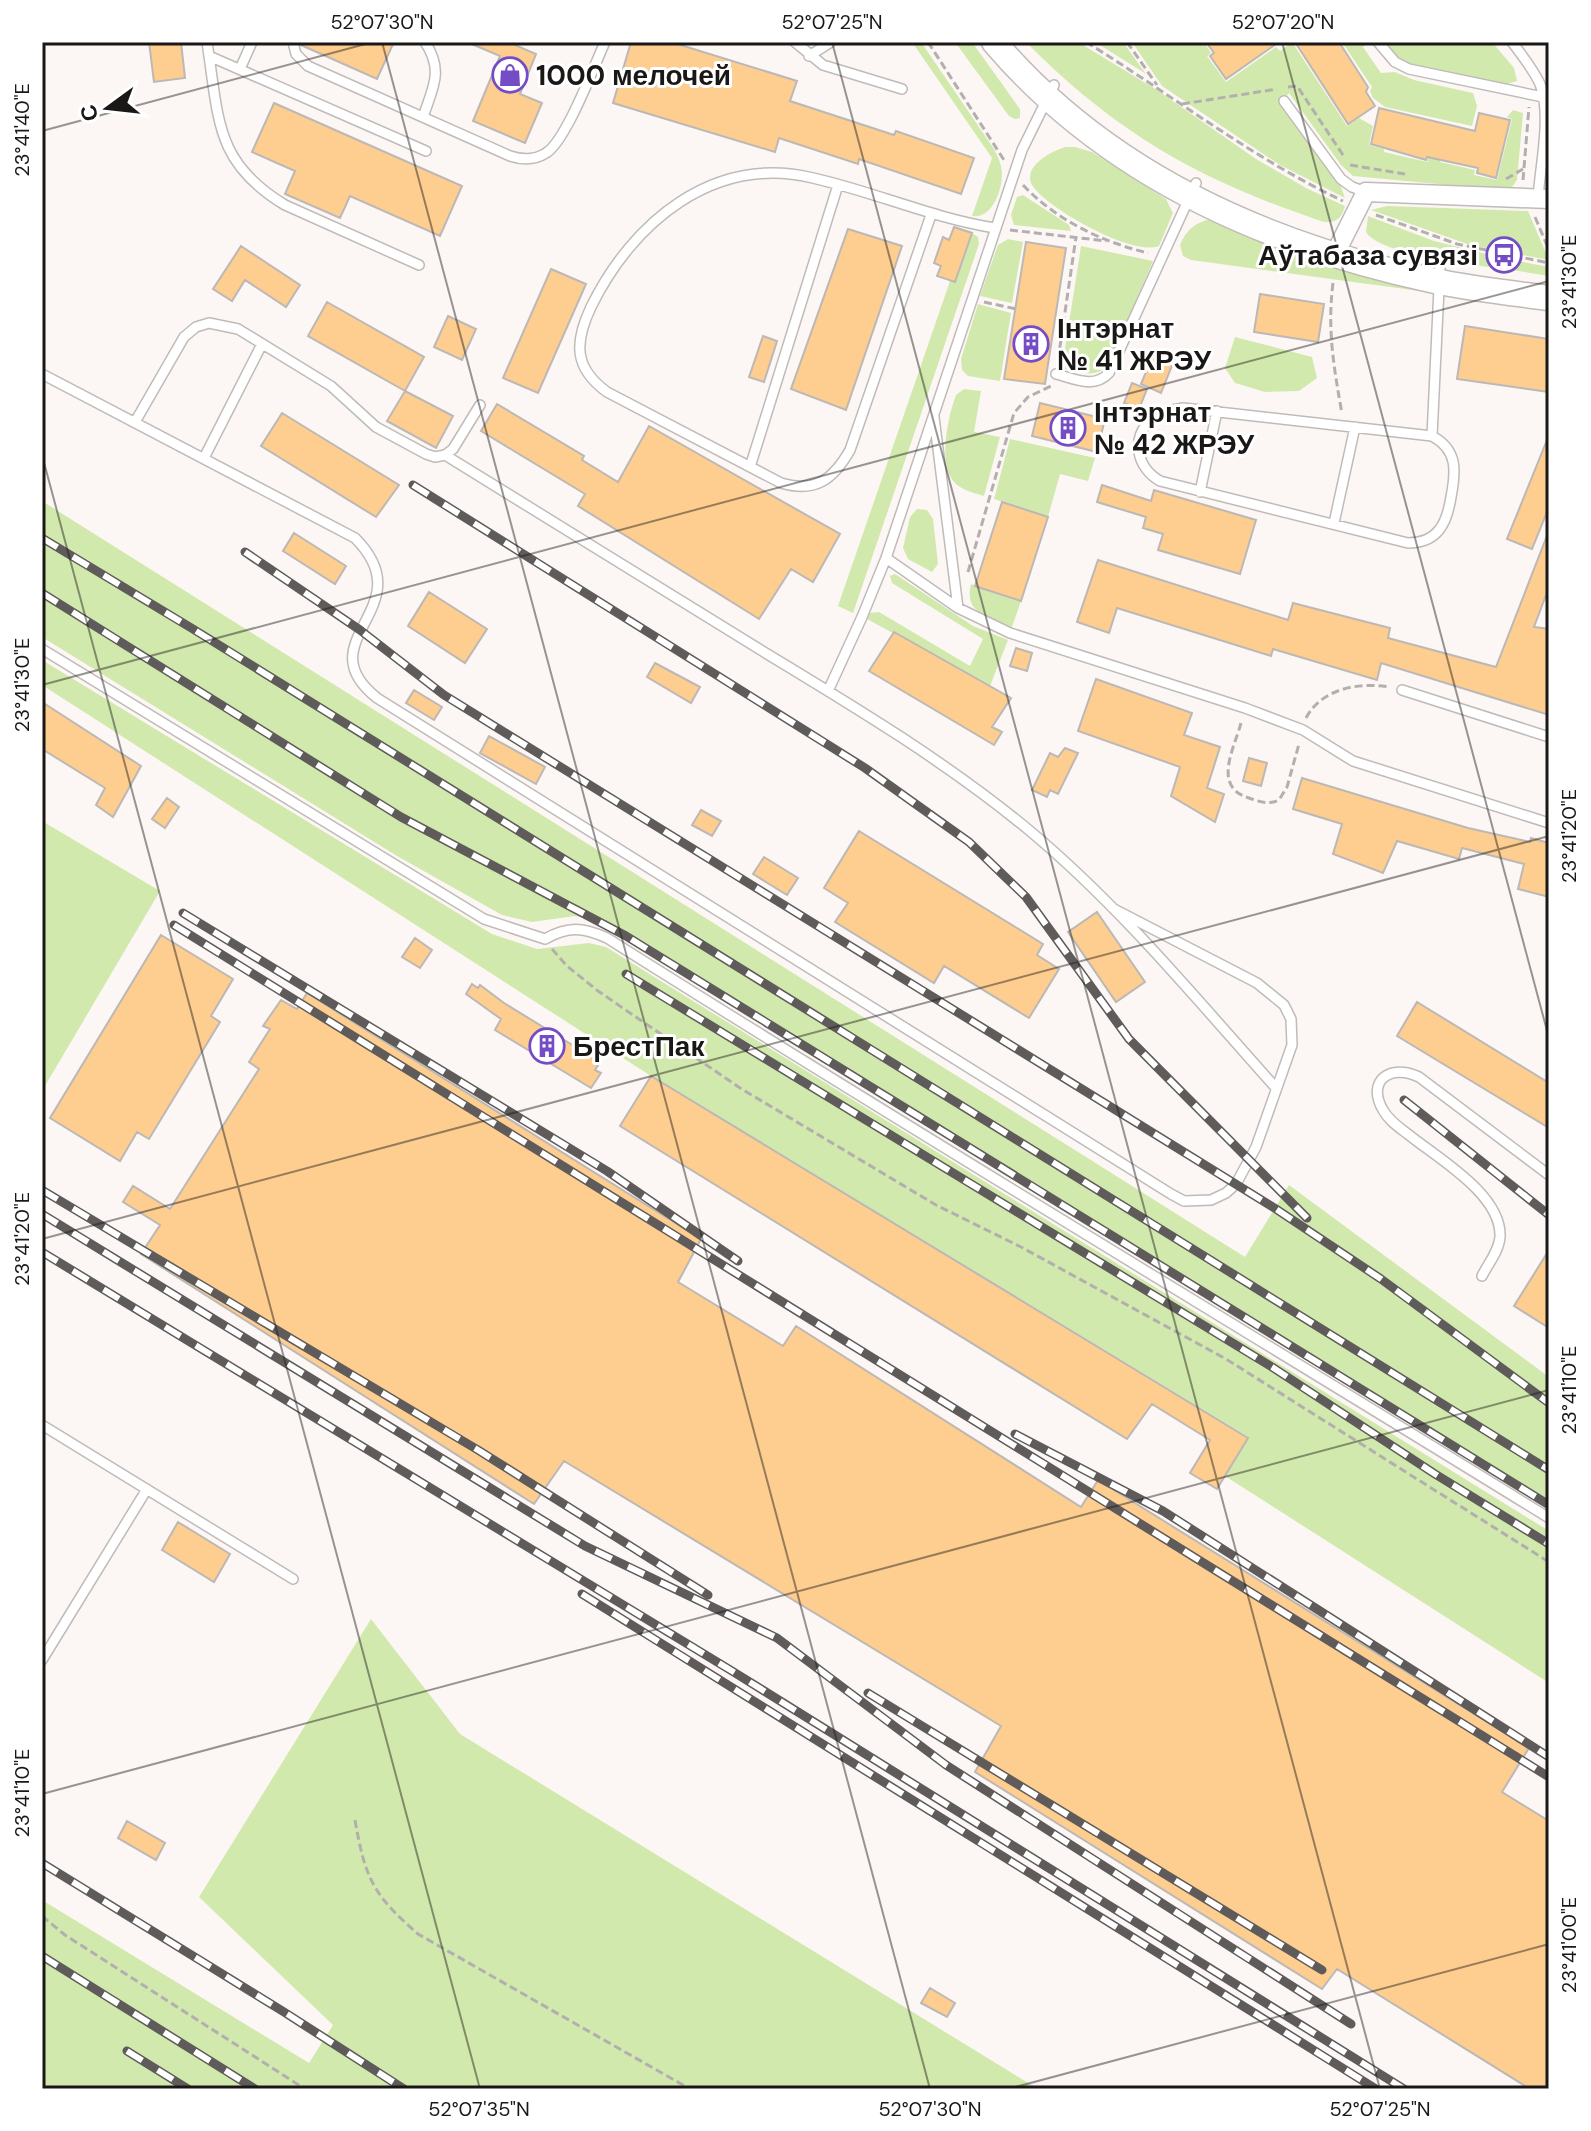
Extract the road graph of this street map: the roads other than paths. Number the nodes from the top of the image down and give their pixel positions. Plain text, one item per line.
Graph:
1 (207, 42) edge
2 (252, 42) edge
3 (293, 42) edge
4 (425, 42) edge
5 (605, 42) edge
6 (795, 42) edge
7 (831, 42) edge
8 (994, 42) edge
9 (1013, 42) edge
10 (1378, 42) edge
11 (1512, 42) edge
12 (209, 56) junction
13 (809, 56) junction
14 (240, 69) junction
15 (902, 89) dead end
16 (1050, 92) junction
17 (1543, 97) junction
18 (1284, 101) dead end
19 (423, 117) junction
20 (426, 151) dead end
21 (838, 185) junction
22 (1193, 190) junction
23 (1538, 198) edge
24 (1362, 200) junction
25 (931, 215) junction
26 (995, 228) junction
27 (1338, 247) junction
28 (419, 265) dead end
29 (1440, 274) junction
30 (1549, 284) edge
31 (1549, 298) edge
32 (262, 344) junction
33 (42, 374) edge
34 (1056, 374) road end
35 (480, 405) dead end
36 (1217, 411) junction
37 (934, 412) junction
38 (135, 422) junction
39 (1355, 427) junction
40 (1432, 436) junction
41 (445, 455) junction
42 (204, 458) junction
43 (750, 467) junction
44 (1200, 492) junction
45 (1334, 523) junction
46 (886, 558) junction
47 (958, 608) junction
48 (42, 649) edge
49 (1402, 690) road end
50 (828, 691) junction
51 (1549, 737) edge
52 (1549, 823) edge
53 (1114, 909) junction
54 (1276, 1088) junction
55 (1549, 1175) edge
56 (1482, 1276) dead end
57 (42, 1425) edge
58 (147, 1489) junction
59 (1549, 1518) edge
60 (293, 1579) dead end
61 (42, 1660) edge

1 - 12 lane
2 - 14 lane
3 - 19 lane
4 - 19 lane
5 - 19 lane
6 - 13 lane
7 - 13 lane
8 - 16 main road
9 - 16 main road
10 - 17 lane
11 - 17 lane
12 - 14 lane
12 - 28 lane
13 - 15 lane
14 - 20 lane
16 - 22 main road
16 - 26 lane
17 - 23 lane
18 - 24 lane
21 - 25 lane
21 - 43 lane
21 - 43 lane
22 - 27 main road
22 - 34 lane
23 - 24 street
24 - 27 street
25 - 26 lane
25 - 43 lane
26 - 37 lane
27 - 29 main road
29 - 30 main road
29 - 31 main road
29 - 40 lane
32 - 38 lane
32 - 41 lane
32 - 42 lane
33 - 38 lane
35 - 41 lane
36 - 39 lane
36 - 44 lane
36 - 44 lane
37 - 46 lane
37 - 47 lane
38 - 42 lane
39 - 40 lane
39 - 45 lane
40 - 45 lane
41 - 50 lane
42 - 54 lane
44 - 45 lane
46 - 47 lane
46 - 50 lane
47 - 52 lane
48 - 59 lane
49 - 51 lane
50 - 53 lane
53 - 54 lane
53 - 54 lane
55 - 56 lane
57 - 58 lane
58 - 60 lane
58 - 61 lane

